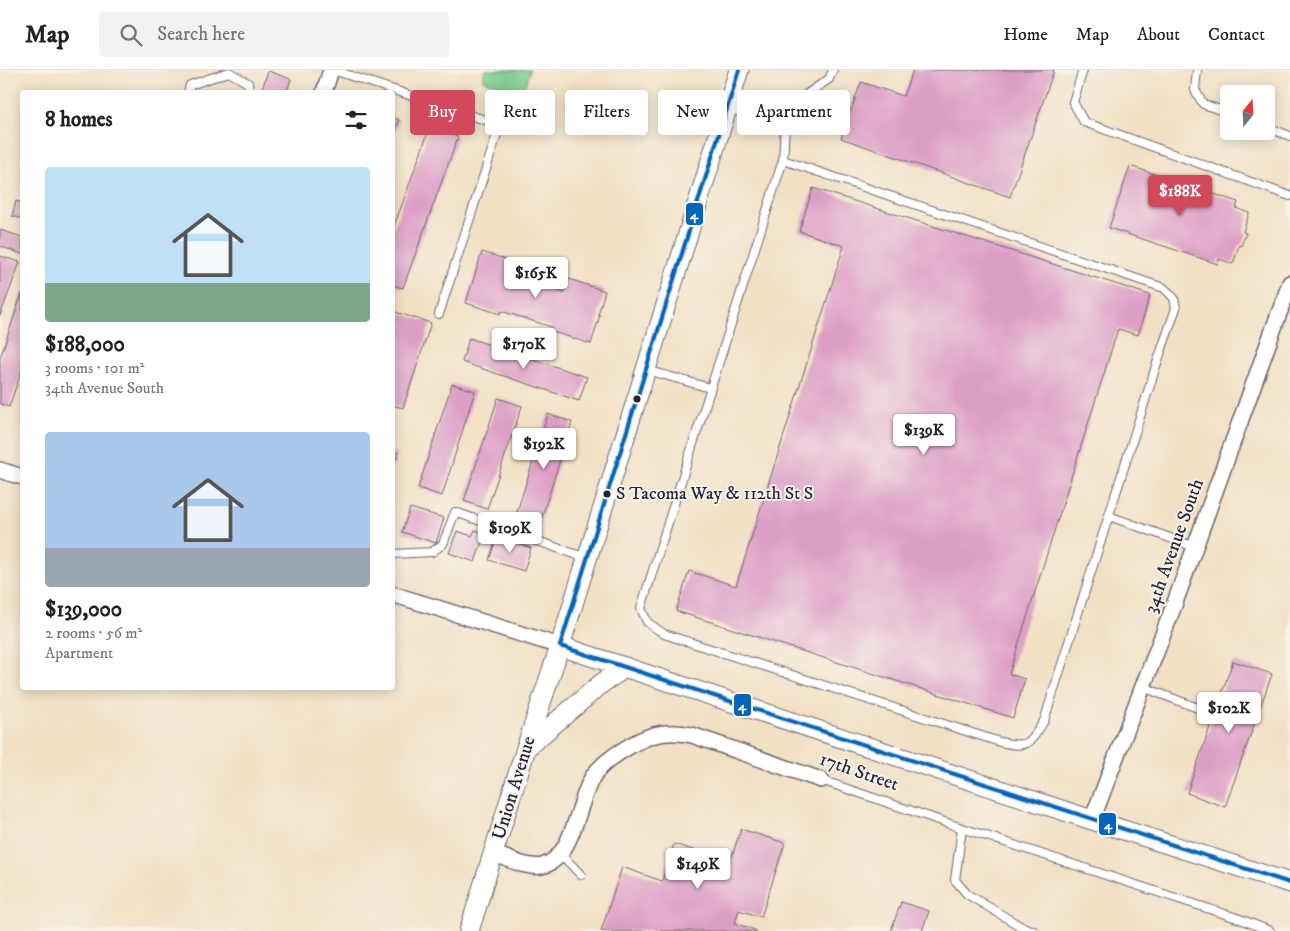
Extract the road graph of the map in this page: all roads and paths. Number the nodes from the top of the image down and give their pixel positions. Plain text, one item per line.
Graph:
1 (332, 70) edge
2 (739, 70) edge
3 (833, 70) edge
4 (1084, 70) edge
5 (1197, 70) edge
6 (189, 90) edge
7 (249, 90) edge
8 (325, 90) edge
9 (393, 90) edge
10 (813, 90) edge
11 (395, 91) edge
12 (727, 108) joint
13 (1220, 110) edge
14 (737, 111) edge
15 (1275, 131) edge
16 (719, 135) edge
17 (784, 135) edge
18 (1290, 136) edge
19 (783, 160) junction
20 (1290, 196) edge
21 (1290, 283) edge
22 (439, 314) dead end
23 (645, 370) junction
24 (710, 388) junction
25 (0, 470) edge
26 (20, 476) edge
27 (1109, 516) junction
28 (1195, 547) junction
29 (395, 554) edge
30 (586, 558) junction
31 (395, 595) edge
32 (560, 646) junction
33 (626, 667) junction
34 (1143, 687) junction
35 (1203, 710) dead end
36 (526, 748) junction
37 (822, 780) joint
38 (1092, 820) junction
39 (962, 828) junction
40 (560, 852) junction
41 (494, 854) junction
42 (581, 875) dead end
43 (1290, 883) edge
44 (469, 931) edge
45 (1034, 931) edge
46 (1270, 931) edge

1 - 8 street
1 - 9 lane
2 - 12 street, Union Avenue
3 - 10 lane
4 - 20 lane
5 - 13 lane
6 - 7 lane
11 - 22 lane
12 - 14 lane
15 - 18 lane
16 - 23 street, Union Avenue
17 - 19 lane
19 - 24 lane
19 - 27 lane
21 - 28 street, 34th Avenue South
23 - 24 lane
23 - 30 street, Union Avenue
24 - 27 lane
25 - 26 street
27 - 28 lane
28 - 34 street, 34th Avenue South
29 - 30 lane
30 - 32 street, Union Avenue
31 - 32 street
32 - 33 street
32 - 36 street, Union Avenue
33 - 36 street
33 - 38 street
34 - 35 lane
34 - 38 street, 34th Avenue South
36 - 41 street, Union Avenue
37 - 39 lane, 17th Street
37 - 40 street, 17th Street
38 - 43 street
39 - 45 lane
39 - 46 lane, 17th Street
40 - 41 street, 17th Street
40 - 42 lane
41 - 44 street, Union Avenue

